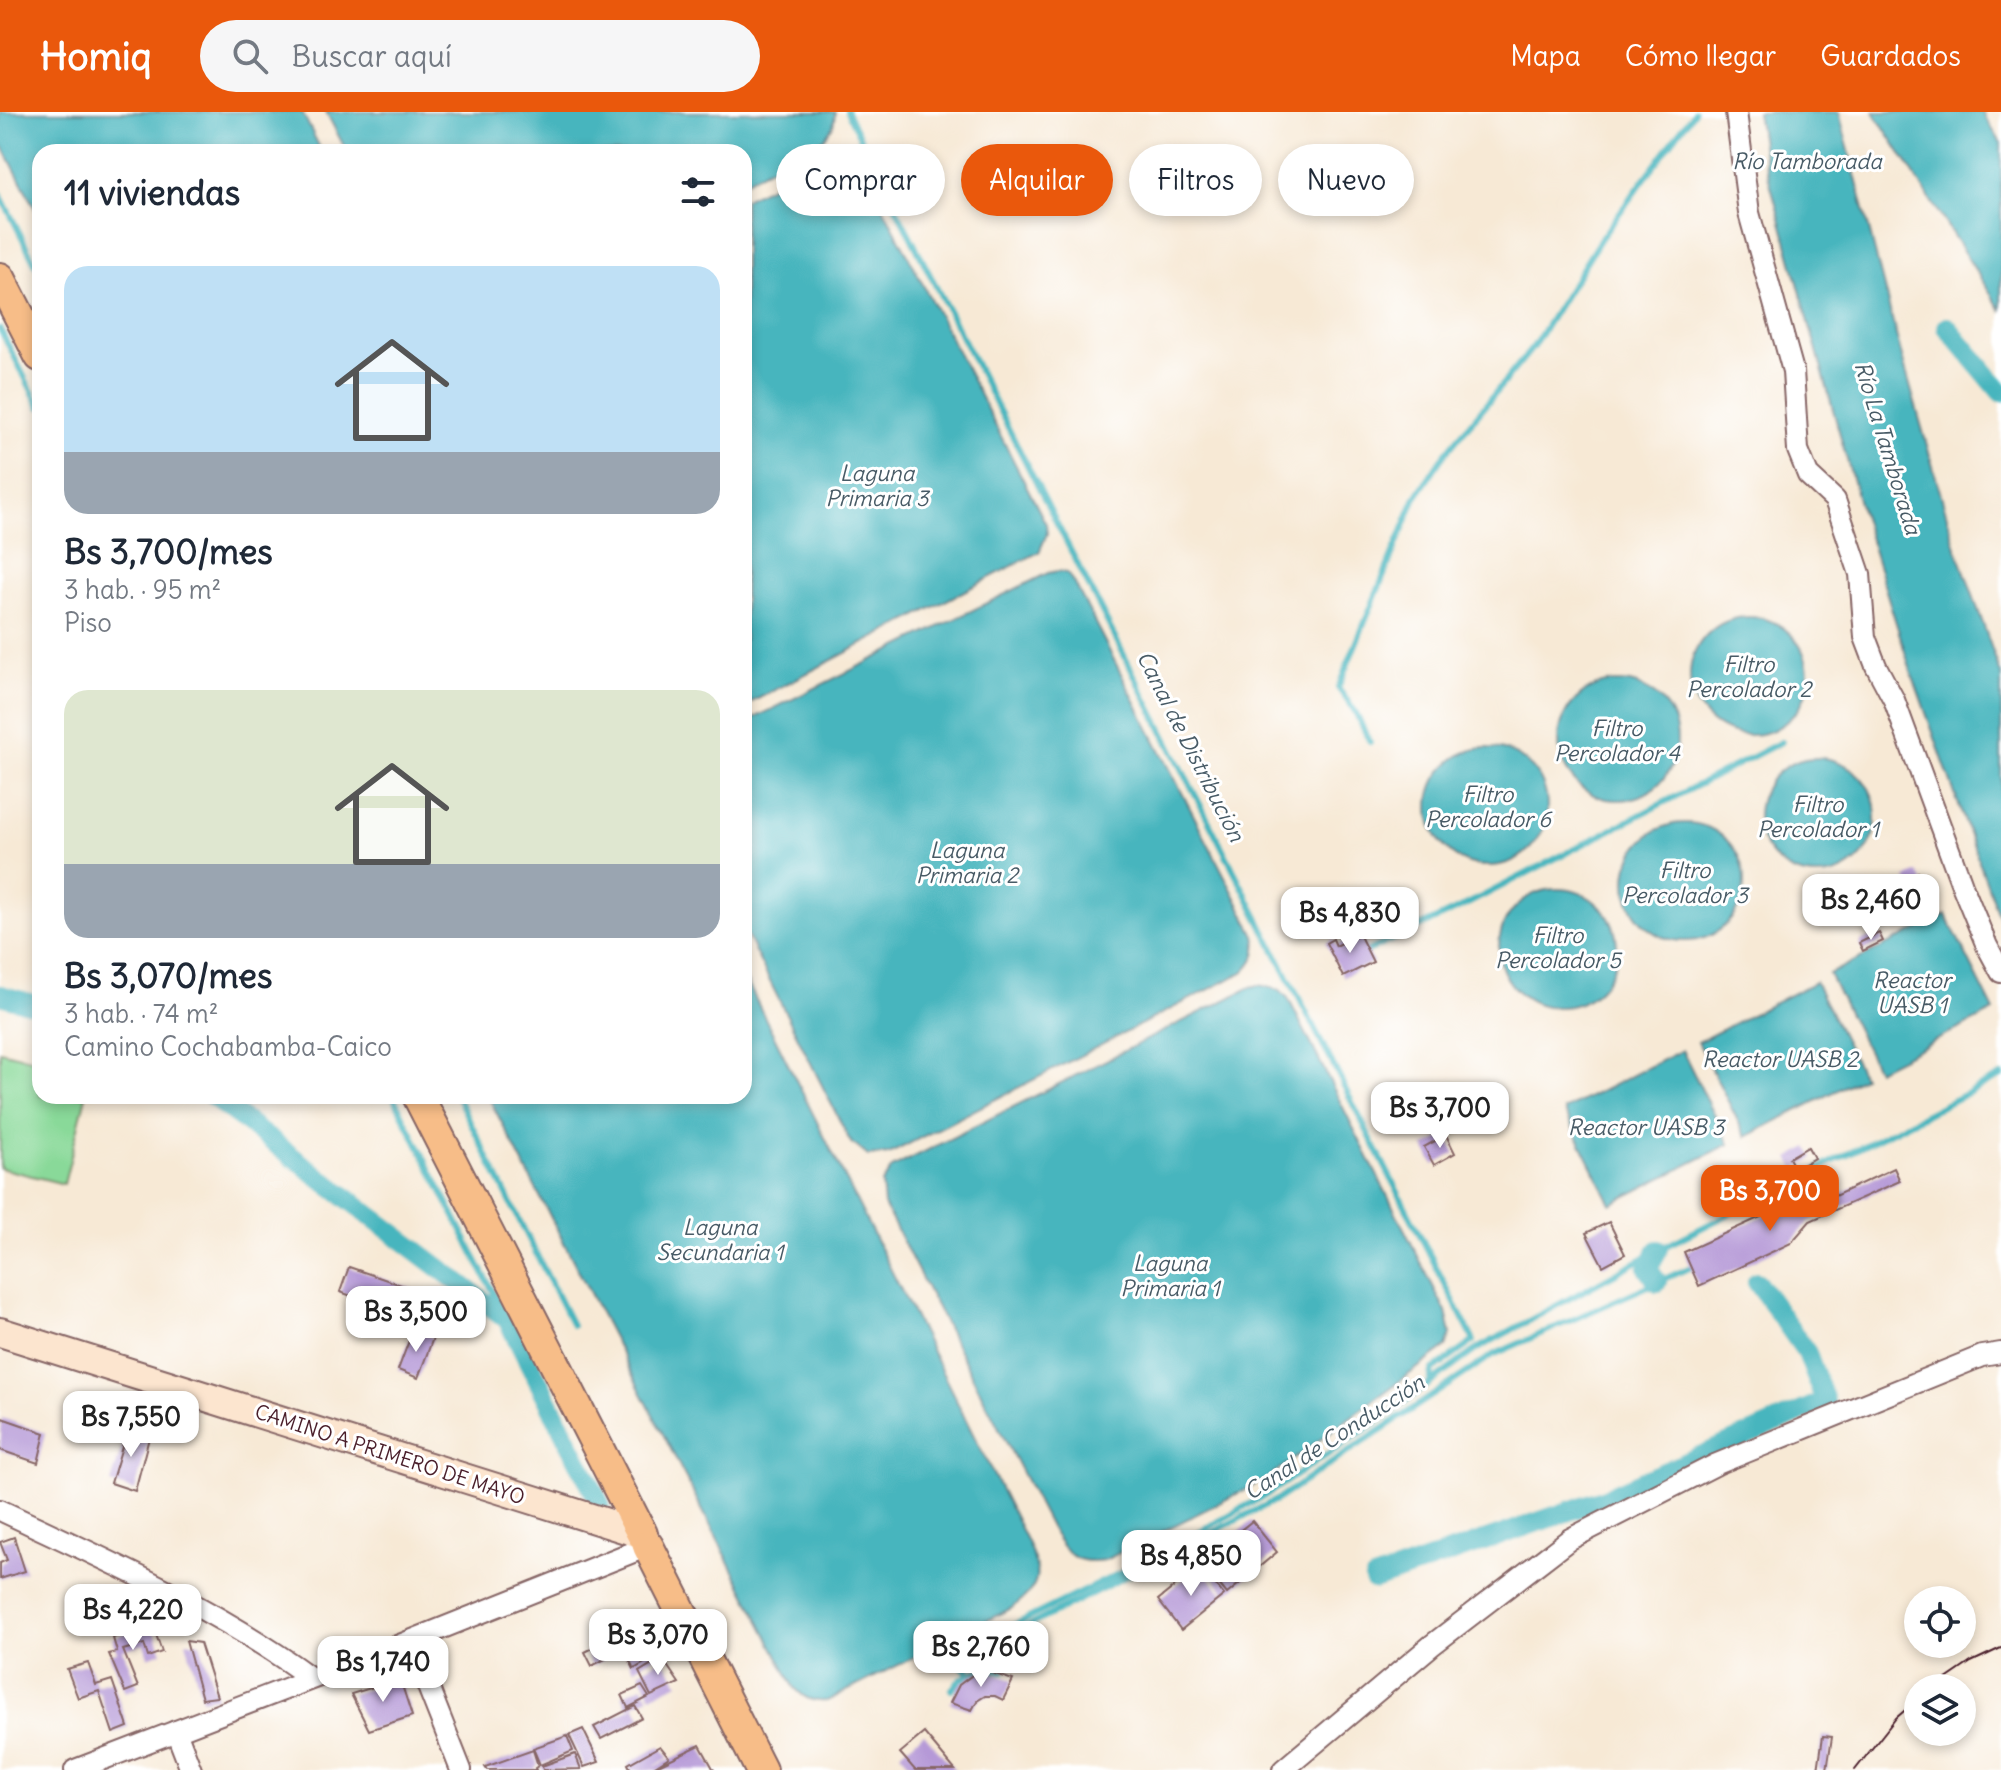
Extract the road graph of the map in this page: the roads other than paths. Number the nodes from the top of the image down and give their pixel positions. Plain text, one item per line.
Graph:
1 (1736, 112) edge
2 (0, 278) edge
3 (32, 340) edge
4 (2001, 972) edge
5 (422, 1104) edge
6 (0, 1332) edge
7 (2001, 1353) edge
8 (0, 1510) edge
9 (645, 1540) junction
10 (410, 1641) junction
11 (311, 1678) junction
12 (176, 1731) junction
13 (75, 1770) edge
14 (191, 1770) edge
15 (461, 1770) edge
16 (761, 1770) edge
17 (1283, 1770) edge

1 - 4 street
2 - 3 main road
5 - 9 main road
6 - 9 main road, CAMINO A PRIMERO DE MAYO
7 - 17 street
8 - 11 street
9 - 10 street
9 - 16 main road
10 - 11 street
10 - 15 street
11 - 12 street
12 - 13 street
12 - 14 street

